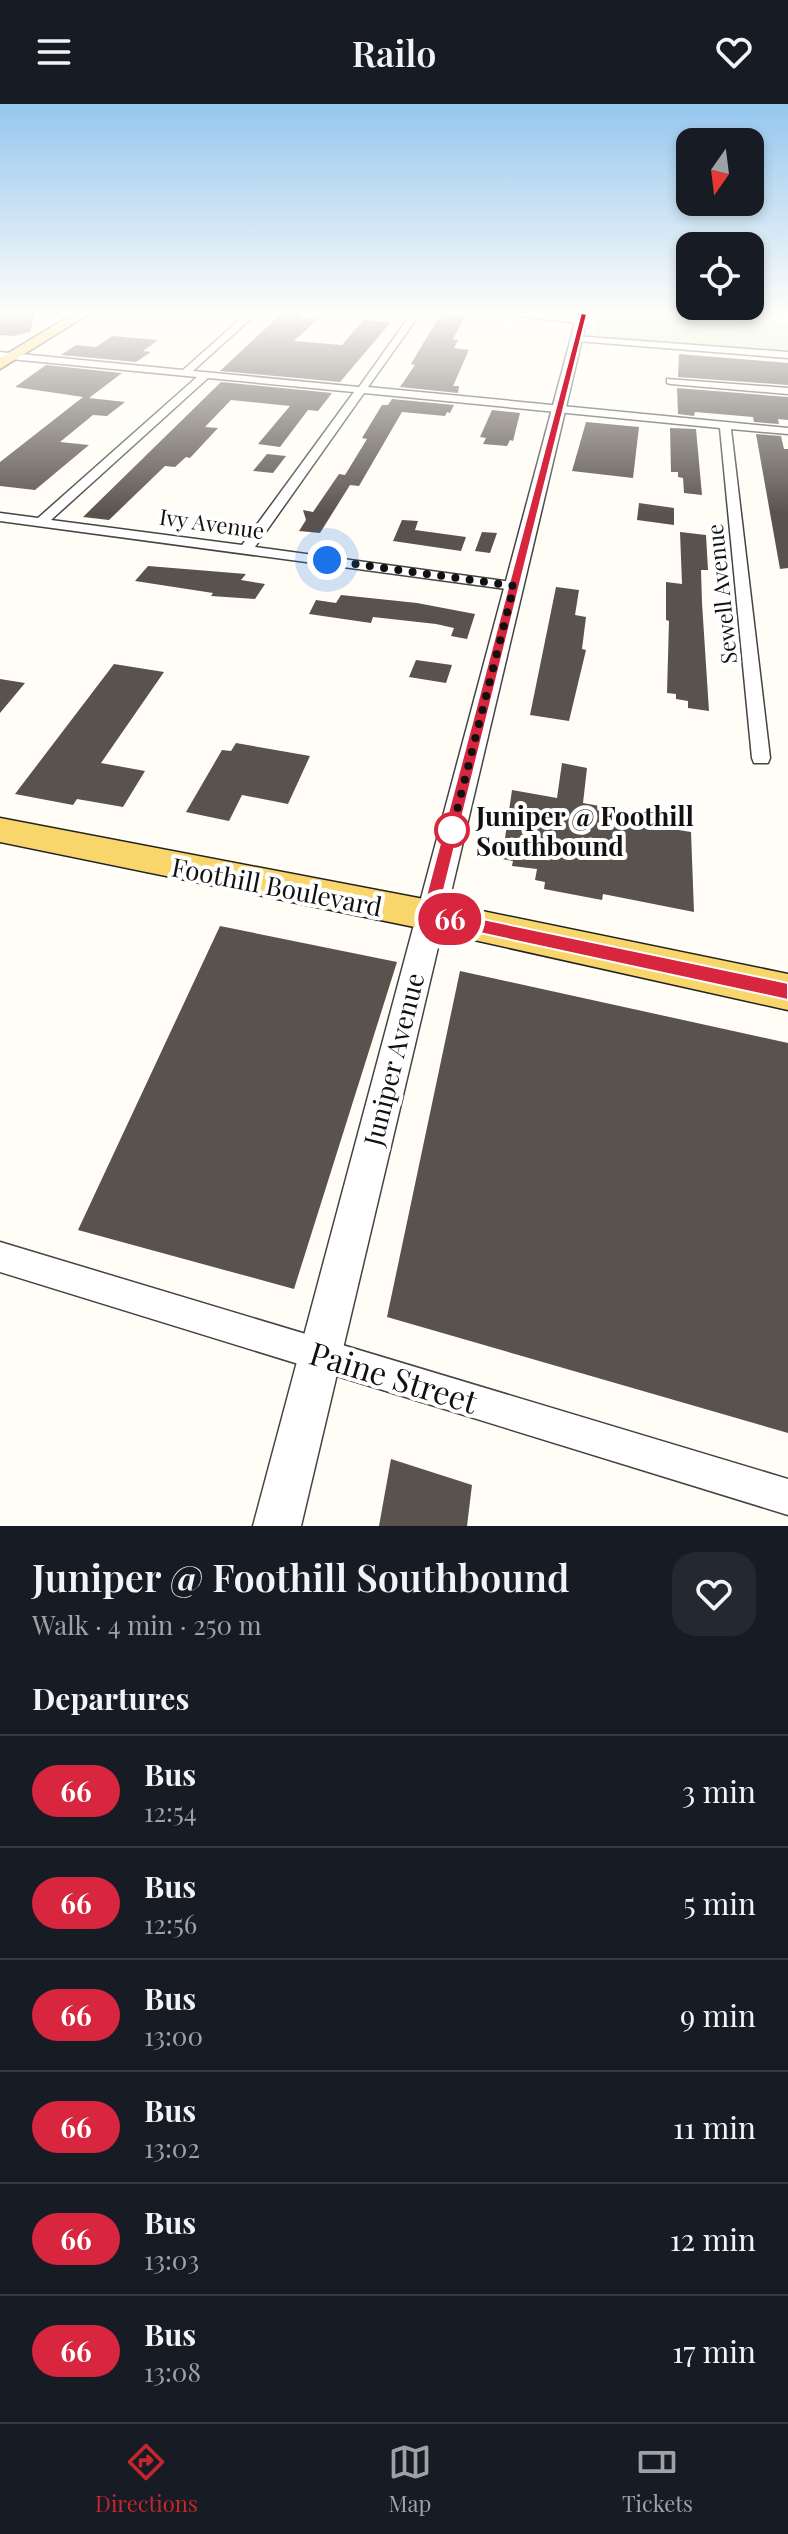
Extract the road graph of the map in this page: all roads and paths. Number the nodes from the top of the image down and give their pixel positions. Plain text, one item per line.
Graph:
1 (199, 380) edge
2 (261, 380) edge
3 (369, 380) edge
4 (566, 380) edge
5 (671, 381) dead end
6 (362, 390) junction
7 (788, 391) edge
8 (559, 409) junction
9 (725, 425) junction
10 (788, 431) edge
11 (0, 517) edge
12 (41, 522) junction
13 (246, 550) junction
14 (514, 586) junction
15 (761, 758) dead end
16 (0, 830) edge
17 (429, 915) junction
18 (788, 992) edge
19 (0, 1257) edge
20 (320, 1352) junction
21 (788, 1497) edge
22 (277, 1526) edge

1 - 12 street
2 - 6 street
3 - 6 street
4 - 8 street, Juniper Avenue
5 - 7 street
6 - 8 street
6 - 13 street
8 - 9 street
8 - 14 street, Juniper Avenue
9 - 10 street
9 - 15 street, Sewell Avenue
11 - 12 street, Ivy Avenue
12 - 13 street, Ivy Avenue
13 - 14 street, Ivy Avenue
14 - 17 street, Juniper Avenue
16 - 17 main road, Foothill Boulevard
17 - 18 main road, Foothill Boulevard
17 - 20 street, Juniper Avenue
19 - 20 street, Paine Street
20 - 21 street, Paine Street
20 - 22 street, Juniper Avenue

